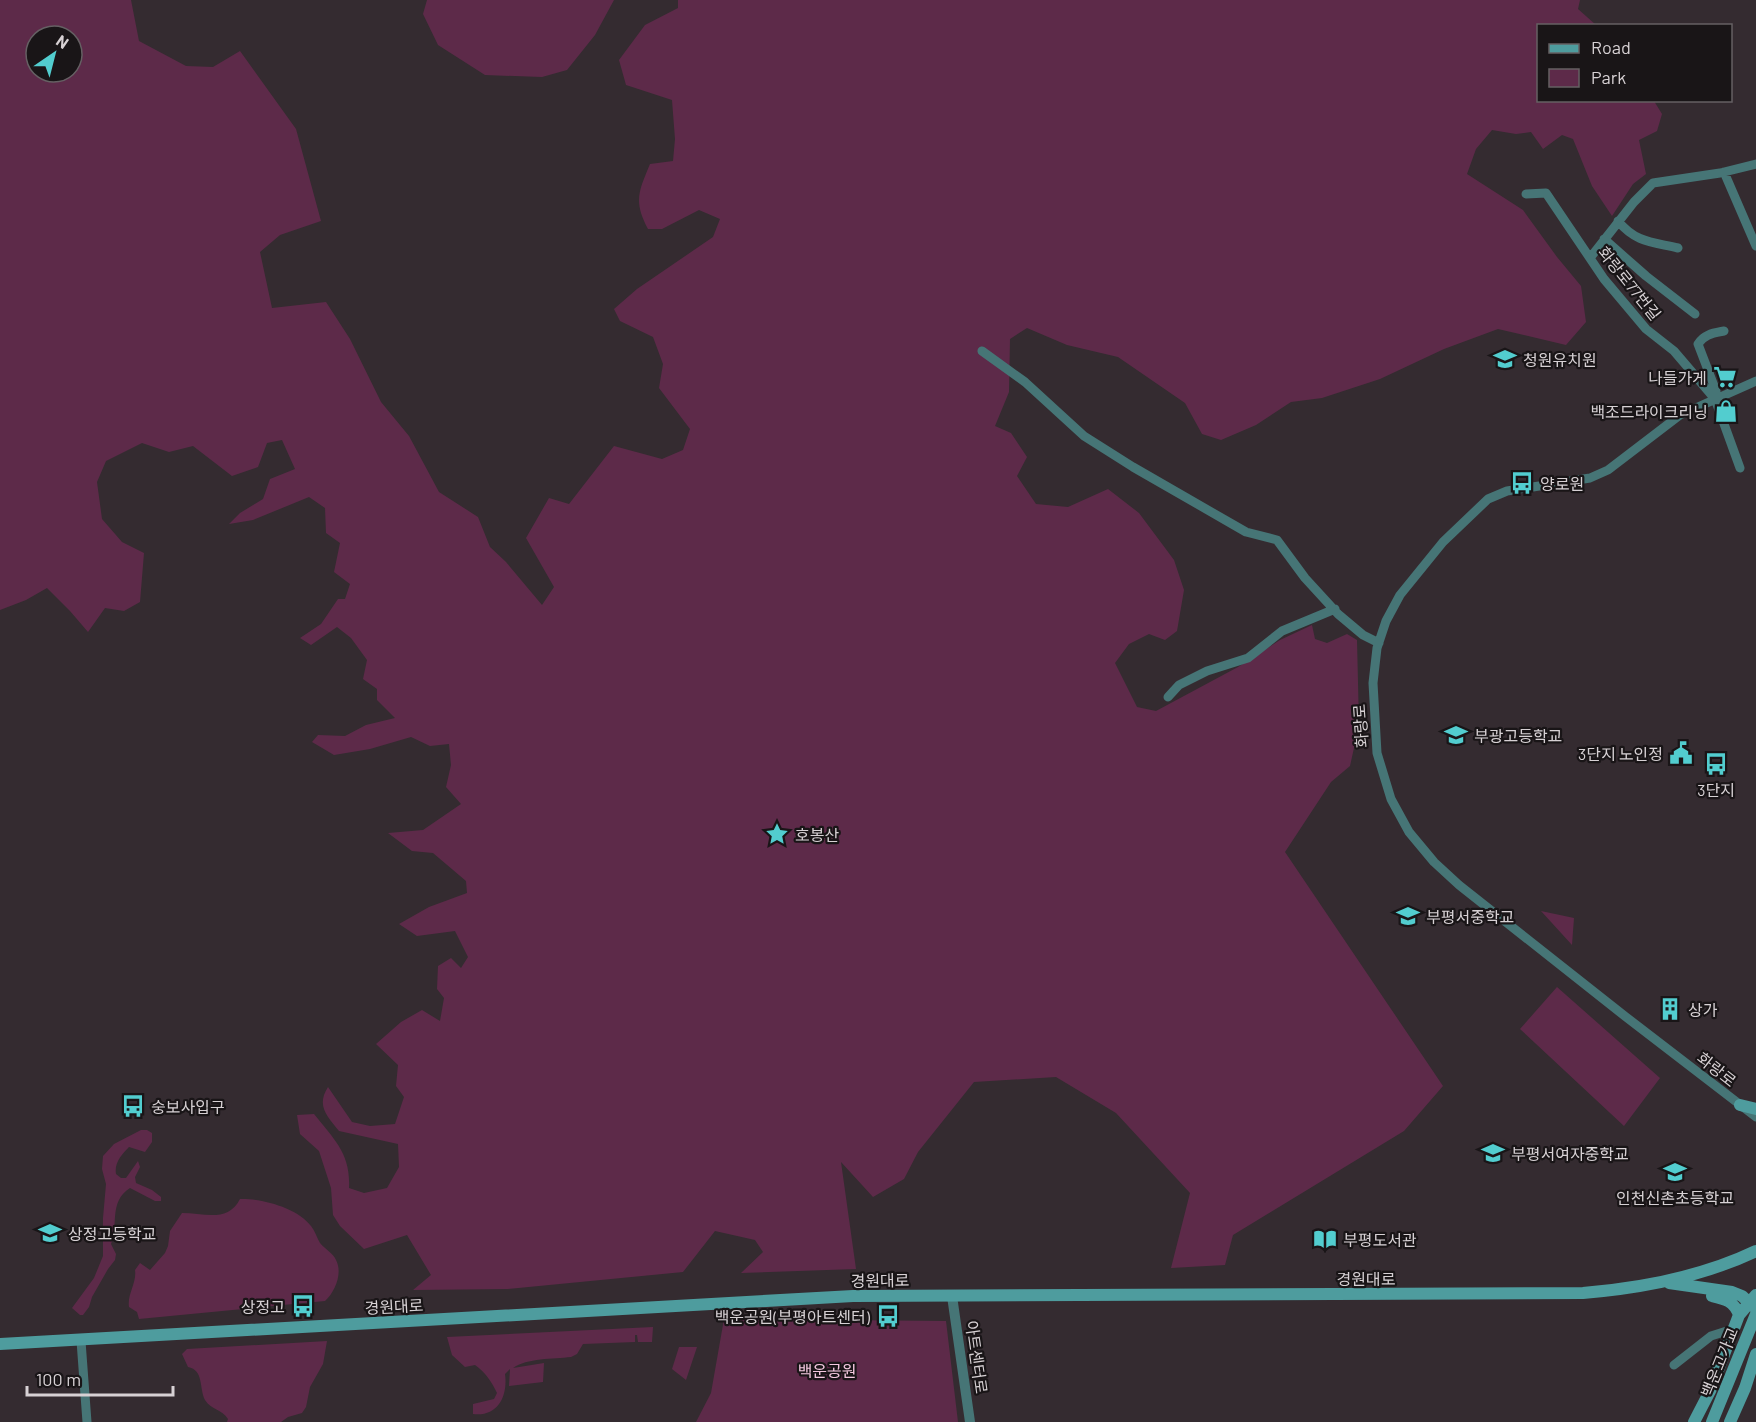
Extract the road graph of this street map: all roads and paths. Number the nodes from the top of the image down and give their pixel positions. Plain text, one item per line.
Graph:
1 (1756, 164) edge
2 (1724, 172) junction
3 (1526, 194) dead end
4 (1618, 221) junction
5 (1604, 239) junction
6 (1756, 246) edge
7 (1678, 248) dead end
8 (1590, 258) junction
9 (1695, 314) dead end
10 (1724, 331) dead end
11 (982, 351) dead end
12 (1756, 381) edge
13 (1715, 399) junction
14 (1740, 468) dead end
15 (1335, 609) junction
16 (1379, 643) junction
17 (1168, 697) dead end
18 (1740, 1105) junction
19 (1756, 1109) edge
20 (1756, 1117) edge
21 (1756, 1251) edge
22 (1665, 1283) junction
23 (952, 1296) junction
24 (1754, 1306) edge
25 (1739, 1315) junction
26 (1733, 1329) junction
27 (81, 1341) junction
28 (0, 1344) edge
29 (1756, 1354) edge
30 (1674, 1365) dead end
31 (87, 1422) edge
32 (970, 1422) edge
33 (1694, 1422) edge
34 (1712, 1422) edge
35 (1730, 1422) edge

1 - 2 street
2 - 4 street
2 - 6 street
3 - 8 street, 화랑로77번길
4 - 5 street
4 - 7 street
5 - 8 street
5 - 9 street
8 - 13 street, 화랑로77번길
10 - 13 street
11 - 15 street
12 - 13 street, 화랑로
13 - 14 street
13 - 16 street, 화랑로
15 - 16 street
15 - 17 street
16 - 18 street, 화랑로
18 - 19 main road
18 - 20 street, 화랑로
21 - 22 main road, 경원대로
22 - 23 main road, 경원대로
22 - 24 main road
22 - 25 main road
23 - 27 main road, 경원대로
23 - 32 street, 아트센터로
24 - 25 main road
24 - 34 main road, 백운고가교
25 - 26 main road
26 - 30 street
26 - 33 main road
27 - 28 main road, 경원대로
27 - 31 street
29 - 35 main road

